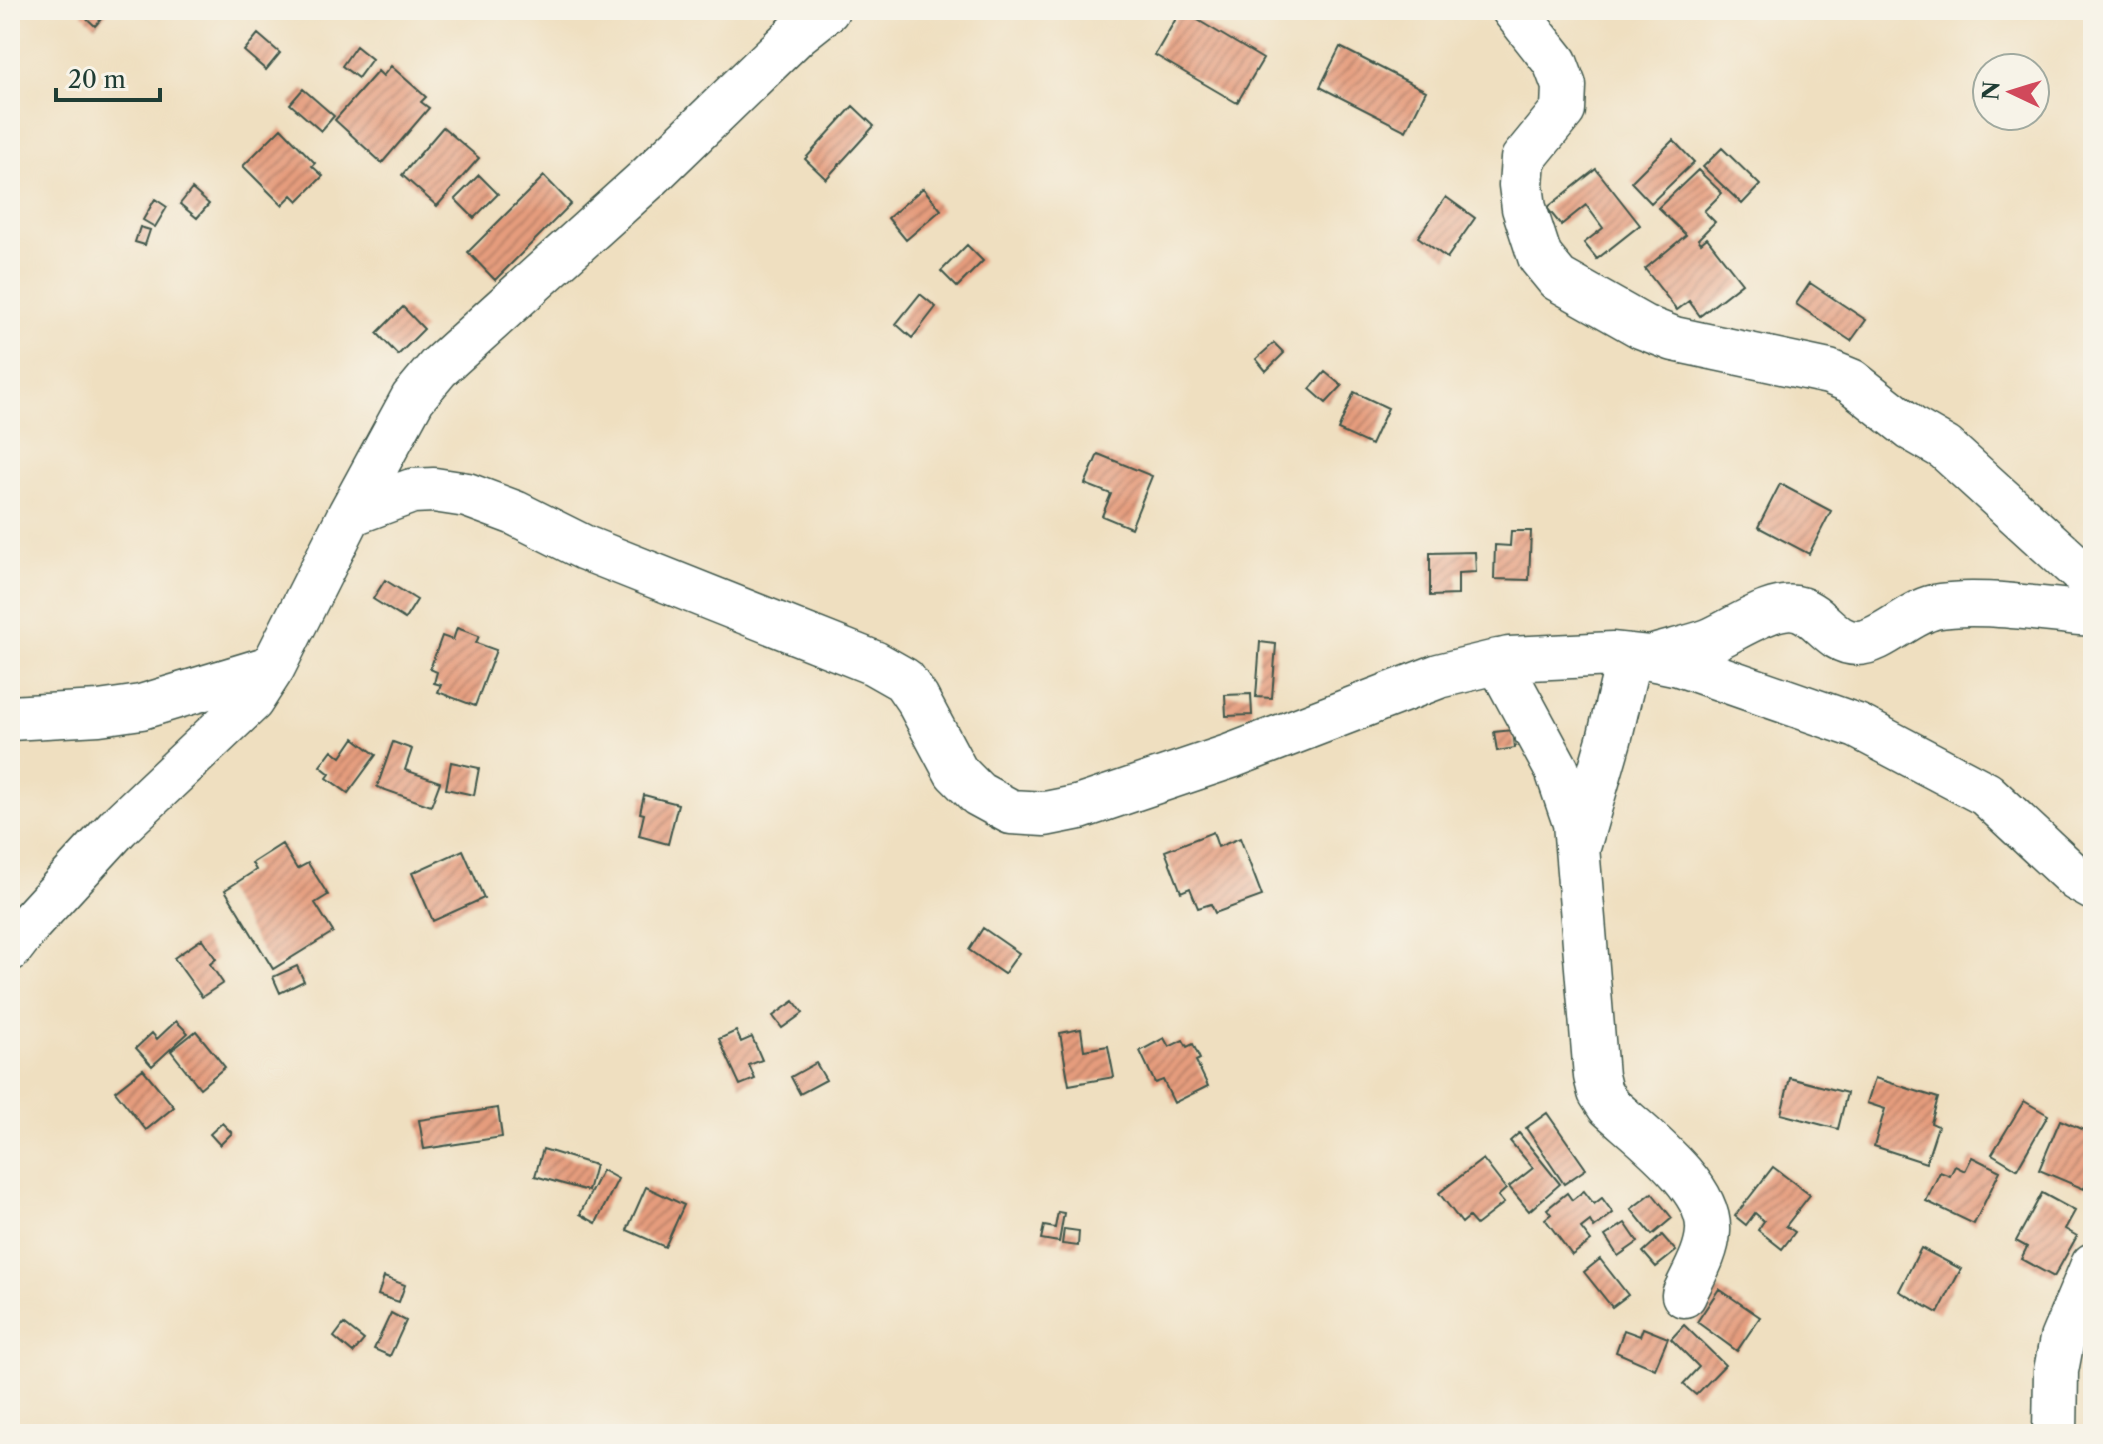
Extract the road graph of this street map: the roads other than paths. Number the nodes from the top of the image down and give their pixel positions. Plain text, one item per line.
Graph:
1 (1514, 10) edge
2 (804, 18) edge
3 (350, 514) junction
4 (2093, 583) edge
5 (2093, 614) edge
6 (1639, 657) junction
7 (1498, 661) junction
8 (273, 667) junction
9 (10, 718) edge
10 (1577, 850) junction
11 (2093, 888) edge
12 (10, 949) edge
13 (2093, 1265) edge
14 (1684, 1295) dead end
15 (2055, 1434) edge

1 - 4 street
2 - 3 street
3 - 7 street
3 - 8 street
5 - 6 street
6 - 7 street
6 - 10 street
6 - 11 street
7 - 10 street
8 - 9 street
8 - 12 street
10 - 14 street
13 - 15 street

